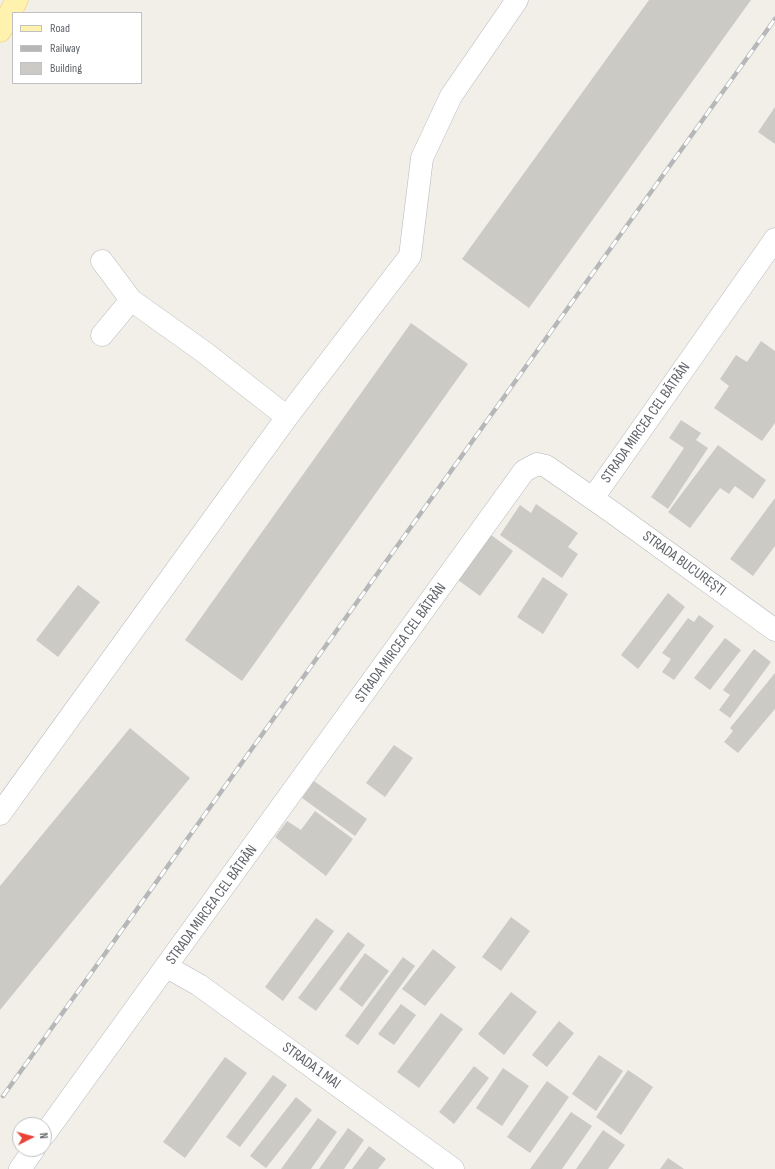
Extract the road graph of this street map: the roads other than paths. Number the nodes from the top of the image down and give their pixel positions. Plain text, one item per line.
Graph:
1 (17, 0) edge
2 (517, 0) edge
3 (0, 31) edge
4 (775, 239) edge
5 (102, 261) dead end
6 (131, 300) junction
7 (102, 335) dead end
8 (287, 417) junction
9 (593, 498) junction
10 (775, 630) edge
11 (0, 814) edge
12 (167, 967) junction
13 (52, 1125) edge
14 (28, 1157) edge
15 (20, 1169) edge
16 (453, 1169) edge

1 - 3 main road
2 - 8 street
4 - 9 street, STRADA MIRCEA CEL BĂTRÂN
5 - 6 street
6 - 7 street
6 - 8 street
8 - 11 street
9 - 10 street, STRADA BUCUREȘTI
9 - 12 street, STRADA MIRCEA CEL BĂTRÂN
12 - 13 street, STRADA MIRCEA CEL BĂTRÂN
12 - 16 street, STRADA 1 MAI
14 - 15 street

